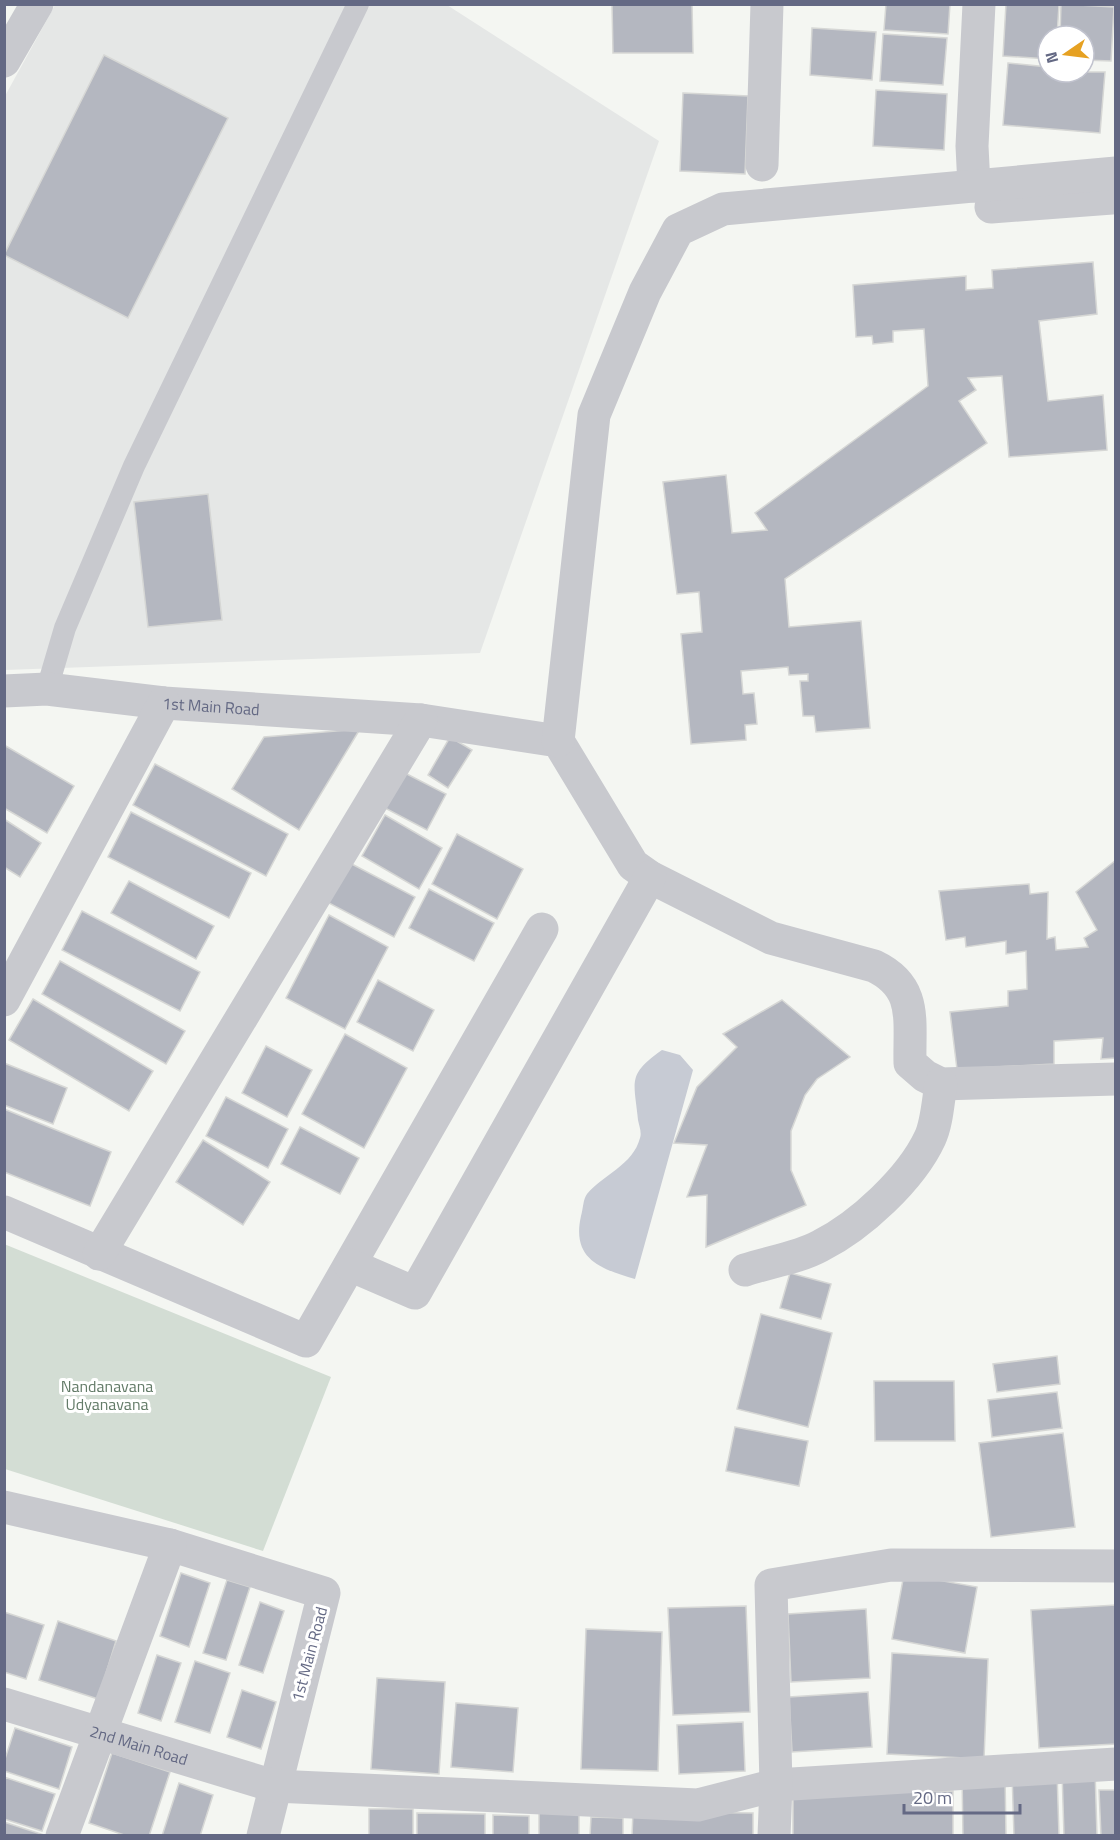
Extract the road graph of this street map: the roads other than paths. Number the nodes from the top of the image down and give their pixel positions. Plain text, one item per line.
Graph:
1 (36, 4) edge
2 (358, 4) edge
3 (767, 4) edge
4 (979, 4) edge
5 (4, 61) edge
6 (762, 165) dead end
7 (974, 186) junction
8 (1114, 186) edge
9 (895, 193) junction
10 (47, 689) junction
11 (4, 691) edge
12 (164, 704) junction
13 (421, 720) junction
14 (558, 741) junction
15 (651, 877) junction
16 (542, 929) dead end
17 (4, 1000) edge
18 (1116, 1079) edge
19 (941, 1084) junction
20 (4, 1212) edge
21 (99, 1254) junction
22 (350, 1265) junction
23 (745, 1269) dead end
24 (7, 1516) edge
25 (171, 1545) junction
26 (1116, 1566) edge
27 (4, 1704) edge
28 (102, 1733) junction
29 (1116, 1764) edge
30 (776, 1785) junction
31 (274, 1786) junction
32 (62, 1836) edge
33 (263, 1836) edge
34 (774, 1836) edge

1 - 5 street
2 - 10 lane
3 - 6 street
4 - 7 street
7 - 8 street
7 - 9 street
8 - 9 street
9 - 14 street
10 - 11 street, 1st Main Road
10 - 12 street, 1st Main Road
12 - 13 street, 1st Main Road
12 - 17 street
13 - 14 street, 1st Main Road
13 - 21 street
14 - 15 street
15 - 19 street
15 - 22 street
16 - 22 street
18 - 19 street
19 - 23 street
20 - 21 street
21 - 22 street
24 - 25 street, 1st Main Road
25 - 28 street
25 - 31 street, 1st Main Road
26 - 30 street
27 - 28 street, 2nd Main Road
28 - 31 street, 2nd Main Road
28 - 32 street
29 - 30 street, 2nd Main Road
30 - 31 street, 2nd Main Road
30 - 34 street
31 - 33 street, 1st Main Road

